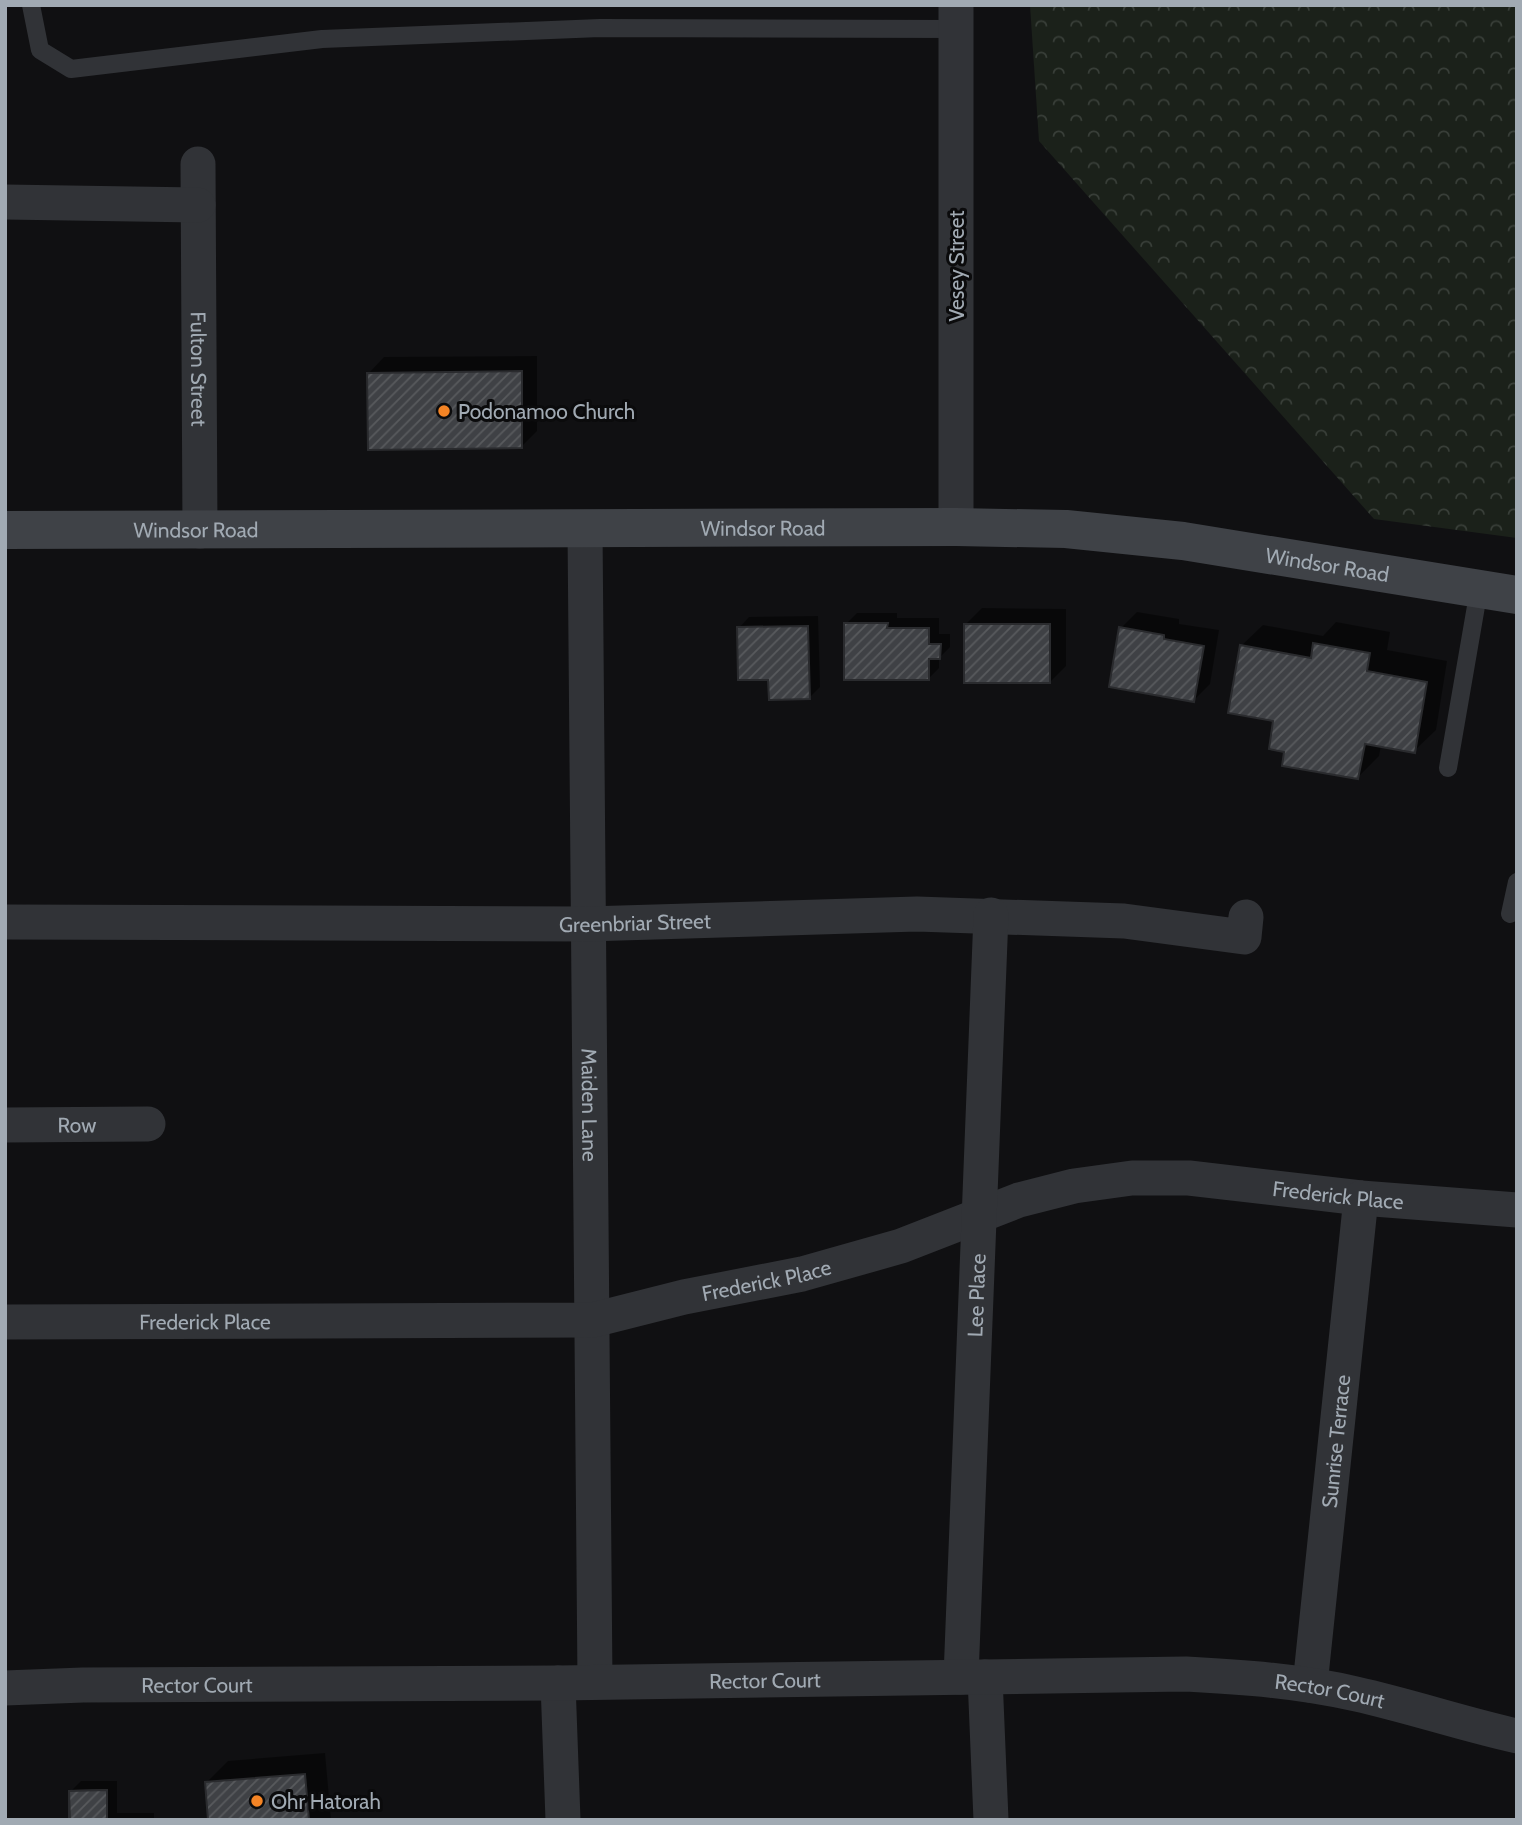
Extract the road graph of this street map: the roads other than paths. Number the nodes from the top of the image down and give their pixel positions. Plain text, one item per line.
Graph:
1 (31, 5) edge
2 (956, 17) edge
3 (198, 164) dead end
4 (5, 202) edge
5 (198, 205) junction
6 (956, 527) junction
7 (585, 529) junction
8 (5, 530) edge
9 (200, 531) junction
10 (1479, 589) junction
11 (1517, 595) edge
12 (1448, 768) dead end
13 (1517, 882) edge
14 (1510, 914) dead end
15 (991, 915) junction
16 (1245, 917) dead end
17 (5, 922) edge
18 (587, 924) junction
19 (148, 1124) dead end
20 (5, 1125) edge
21 (1361, 1198) junction
22 (1517, 1210) edge
23 (979, 1215) junction
24 (593, 1320) junction
25 (5, 1322) edge
26 (973, 1677) junction
27 (595, 1682) junction
28 (558, 1683) junction
29 (1310, 1685) junction
30 (5, 1688) edge
31 (1517, 1736) edge
32 (563, 1820) edge
33 (991, 1820) edge

1 - 2 lane
2 - 6 street, Vesey Street
3 - 5 street, Fulton Street
4 - 5 street
5 - 9 street, Fulton Street
6 - 7 street, Windsor Road
6 - 10 street, Windsor Road
7 - 9 street, Windsor Road
7 - 18 street, Maiden Lane
8 - 9 street, Windsor Road
10 - 11 street, Windsor Road
10 - 12 lane
13 - 14 lane
15 - 16 street, Greenbriar Street
15 - 18 street, Greenbriar Street
15 - 23 street, Lee Place
17 - 18 street, Greenbriar Street
18 - 24 street, Maiden Lane
19 - 20 street, Row
21 - 22 street, Frederick Place
21 - 23 street, Frederick Place
21 - 29 street, Sunrise Terrace
23 - 24 street, Frederick Place
23 - 26 street, Lee Place
24 - 25 street, Frederick Place
24 - 27 street, Maiden Lane
26 - 27 street, Rector Court
26 - 29 street, Rector Court
26 - 33 street, Lee Place
27 - 28 street, Rector Court
28 - 30 street, Rector Court
28 - 32 street
29 - 31 street, Rector Court

